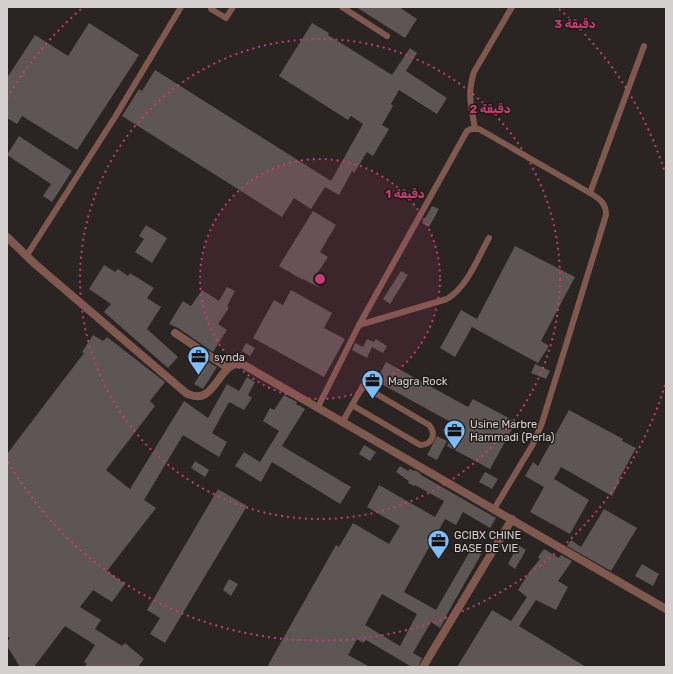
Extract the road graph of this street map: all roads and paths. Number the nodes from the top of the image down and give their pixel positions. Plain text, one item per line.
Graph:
1 (181, 7) edge
2 (211, 7) edge
3 (233, 7) edge
4 (342, 7) edge
5 (512, 7) edge
6 (387, 36) dead end
7 (644, 46) dead end
8 (475, 128) junction
9 (590, 193) junction
10 (7, 237) edge
11 (489, 238) dead end
12 (27, 255) junction
13 (360, 325) junction
14 (176, 333) dead end
15 (228, 368) junction
16 (368, 377) dead end
17 (363, 386) junction
18 (352, 405) junction
19 (318, 407) junction
20 (343, 421) junction
21 (494, 509) junction
22 (512, 519) junction
23 (666, 609) edge
24 (423, 667) edge

1 - 12 lane
2 - 3 lane
4 - 6 lane
5 - 8 lane
7 - 9 lane
8 - 9 lane
8 - 13 lane
9 - 21 lane
10 - 12 street
11 - 13 lane
12 - 15 street
13 - 19 lane
14 - 15 street
15 - 19 street
16 - 17 lane
17 - 18 lane
17 - 18 lane
18 - 20 lane
19 - 20 street
20 - 21 street
21 - 22 street
22 - 23 street
22 - 24 street

